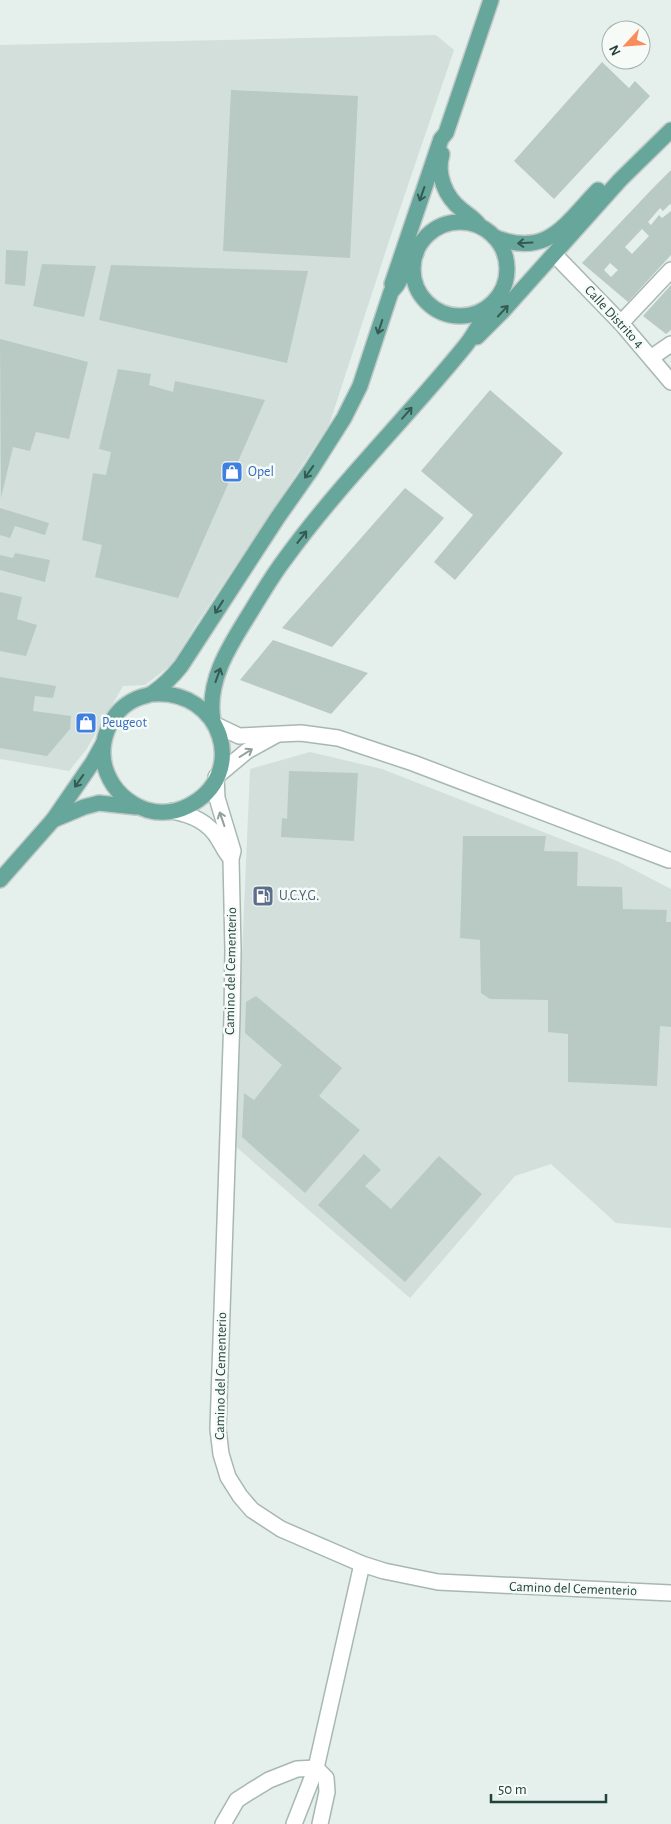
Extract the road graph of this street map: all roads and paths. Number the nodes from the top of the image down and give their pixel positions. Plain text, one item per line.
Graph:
1 (491, 0) edge
2 (671, 120) edge
3 (671, 130) edge
4 (446, 133) junction
5 (481, 227) junction
6 (494, 237) junction
7 (416, 253) junction
8 (554, 254) junction
9 (671, 270) edge
10 (391, 292) junction
11 (501, 292) junction
12 (490, 306) junction
13 (621, 323) junction
14 (467, 344) junction
15 (671, 344) edge
16 (652, 357) junction
17 (671, 382) edge
18 (152, 694) junction
19 (214, 723) junction
20 (277, 734) junction
21 (104, 742) junction
22 (217, 776) junction
23 (140, 808) junction
24 (172, 811) junction
25 (53, 820) junction
26 (231, 858) junction
27 (669, 860) dead end
28 (0, 880) edge
29 (362, 1564) junction
30 (671, 1593) edge
31 (316, 1768) junction
32 (224, 1824) edge
33 (294, 1824) edge
34 (320, 1824) edge

1 - 4 main road
2 -> 6 main road
3 - 8 main road
4 - 5 main road
4 -> 10 main road
5 - 6 main road
5 - 7 main road
6 - 11 main road
7 - 10 main road
7 - 12 main road
8 - 11 main road
8 - 13 street, Calle Distrito 4
14 -> 8 main road
9 - 13 street
10 -> 18 main road
11 - 12 main road
12 - 14 main road
13 - 16 street, Calle Distrito 4
19 -> 14 main road
15 - 16 street
16 - 17 street, Calle Distrito 4
18 - 19 main road
18 - 21 main road
19 - 20 street
19 - 22 main road
22 -> 20 street
20 - 27 street
21 - 23 main road
21 -> 25 main road
22 - 24 main road
26 -> 22 street, Camino del Cementerio
23 - 24 main road
23 - 25 main road
24 - 26 street
25 - 28 main road
26 - 29 street, Camino del Cementerio
29 - 30 street, Camino del Cementerio
29 - 31 street
31 - 32 street
31 - 33 street
31 - 34 street

